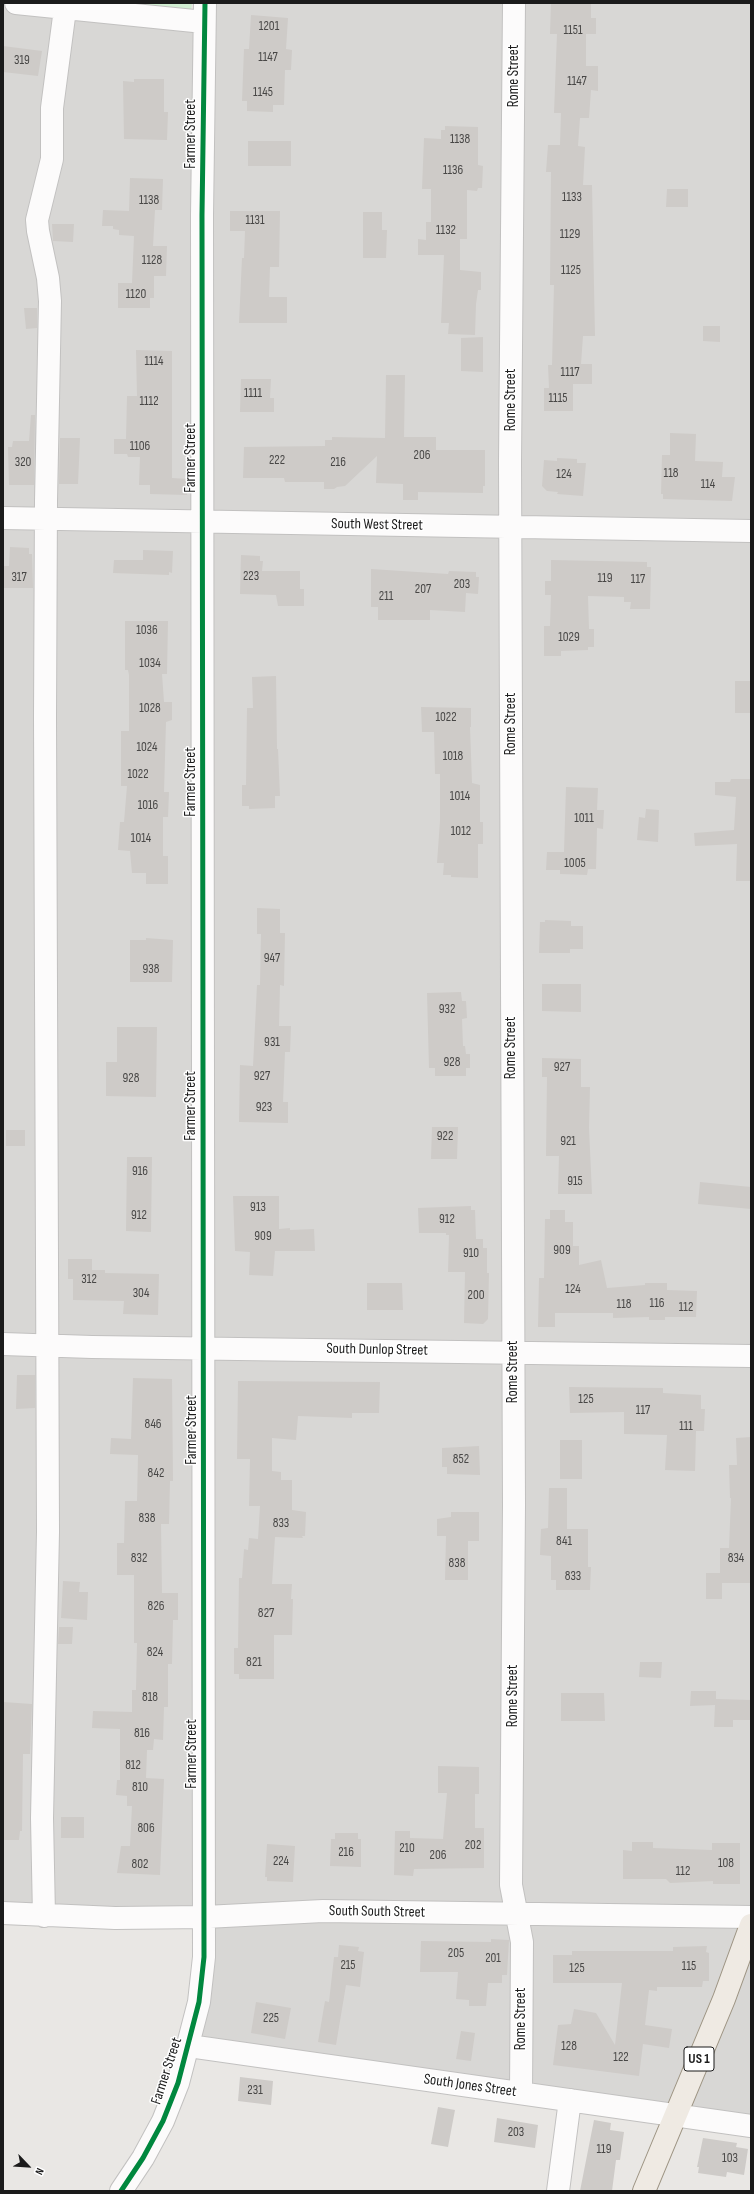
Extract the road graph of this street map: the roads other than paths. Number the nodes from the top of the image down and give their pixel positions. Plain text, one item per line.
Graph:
1 (16, 3) edge
2 (514, 3) edge
3 (65, 9) junction
4 (204, 12) edge
5 (3, 518) edge
6 (46, 519) junction
7 (203, 522) junction
8 (511, 527) junction
9 (751, 531) edge
10 (3, 1344) edge
11 (47, 1346) junction
12 (203, 1348) junction
13 (512, 1351) junction
14 (751, 1356) edge
15 (3, 1913) edge
16 (517, 1914) junction
17 (44, 1916) junction
18 (205, 1916) junction
19 (751, 1917) edge
20 (751, 1925) edge
21 (189, 2046) junction
22 (520, 2093) junction
23 (570, 2100) junction
24 (676, 2115) junction
25 (751, 2126) edge
26 (121, 2191) edge
27 (558, 2191) edge
28 (644, 2191) edge

1 - 3 street
2 - 8 street, Rome Street
3 - 4 street
3 - 6 street
4 - 7 street, Farmer Street
5 - 6 street, South West Street
6 - 7 street, South West Street
6 - 11 street
7 - 8 street, South West Street
7 - 12 street, Farmer Street
8 - 9 street, South West Street
8 - 13 street, Rome Street
10 - 11 street, South Dunlop Street
11 - 12 street, South Dunlop Street
11 - 17 street
12 - 13 street, South Dunlop Street
12 - 18 street, Farmer Street
13 - 14 street, South Dunlop Street
13 - 16 street, Rome Street
15 - 17 street, South South Street
16 - 18 street, South South Street
16 - 19 street, South South Street
16 - 22 street, Rome Street
17 - 18 street, South South Street
18 - 21 street, Farmer Street
20 - 24 main road, US 1
21 - 22 street, South Jones Street
21 - 26 street, Farmer Street
22 - 23 street, South Jones Street
23 - 24 street, South Jones Street
23 - 27 street
24 - 25 street, South Jones Street
24 - 28 main road, US 1

